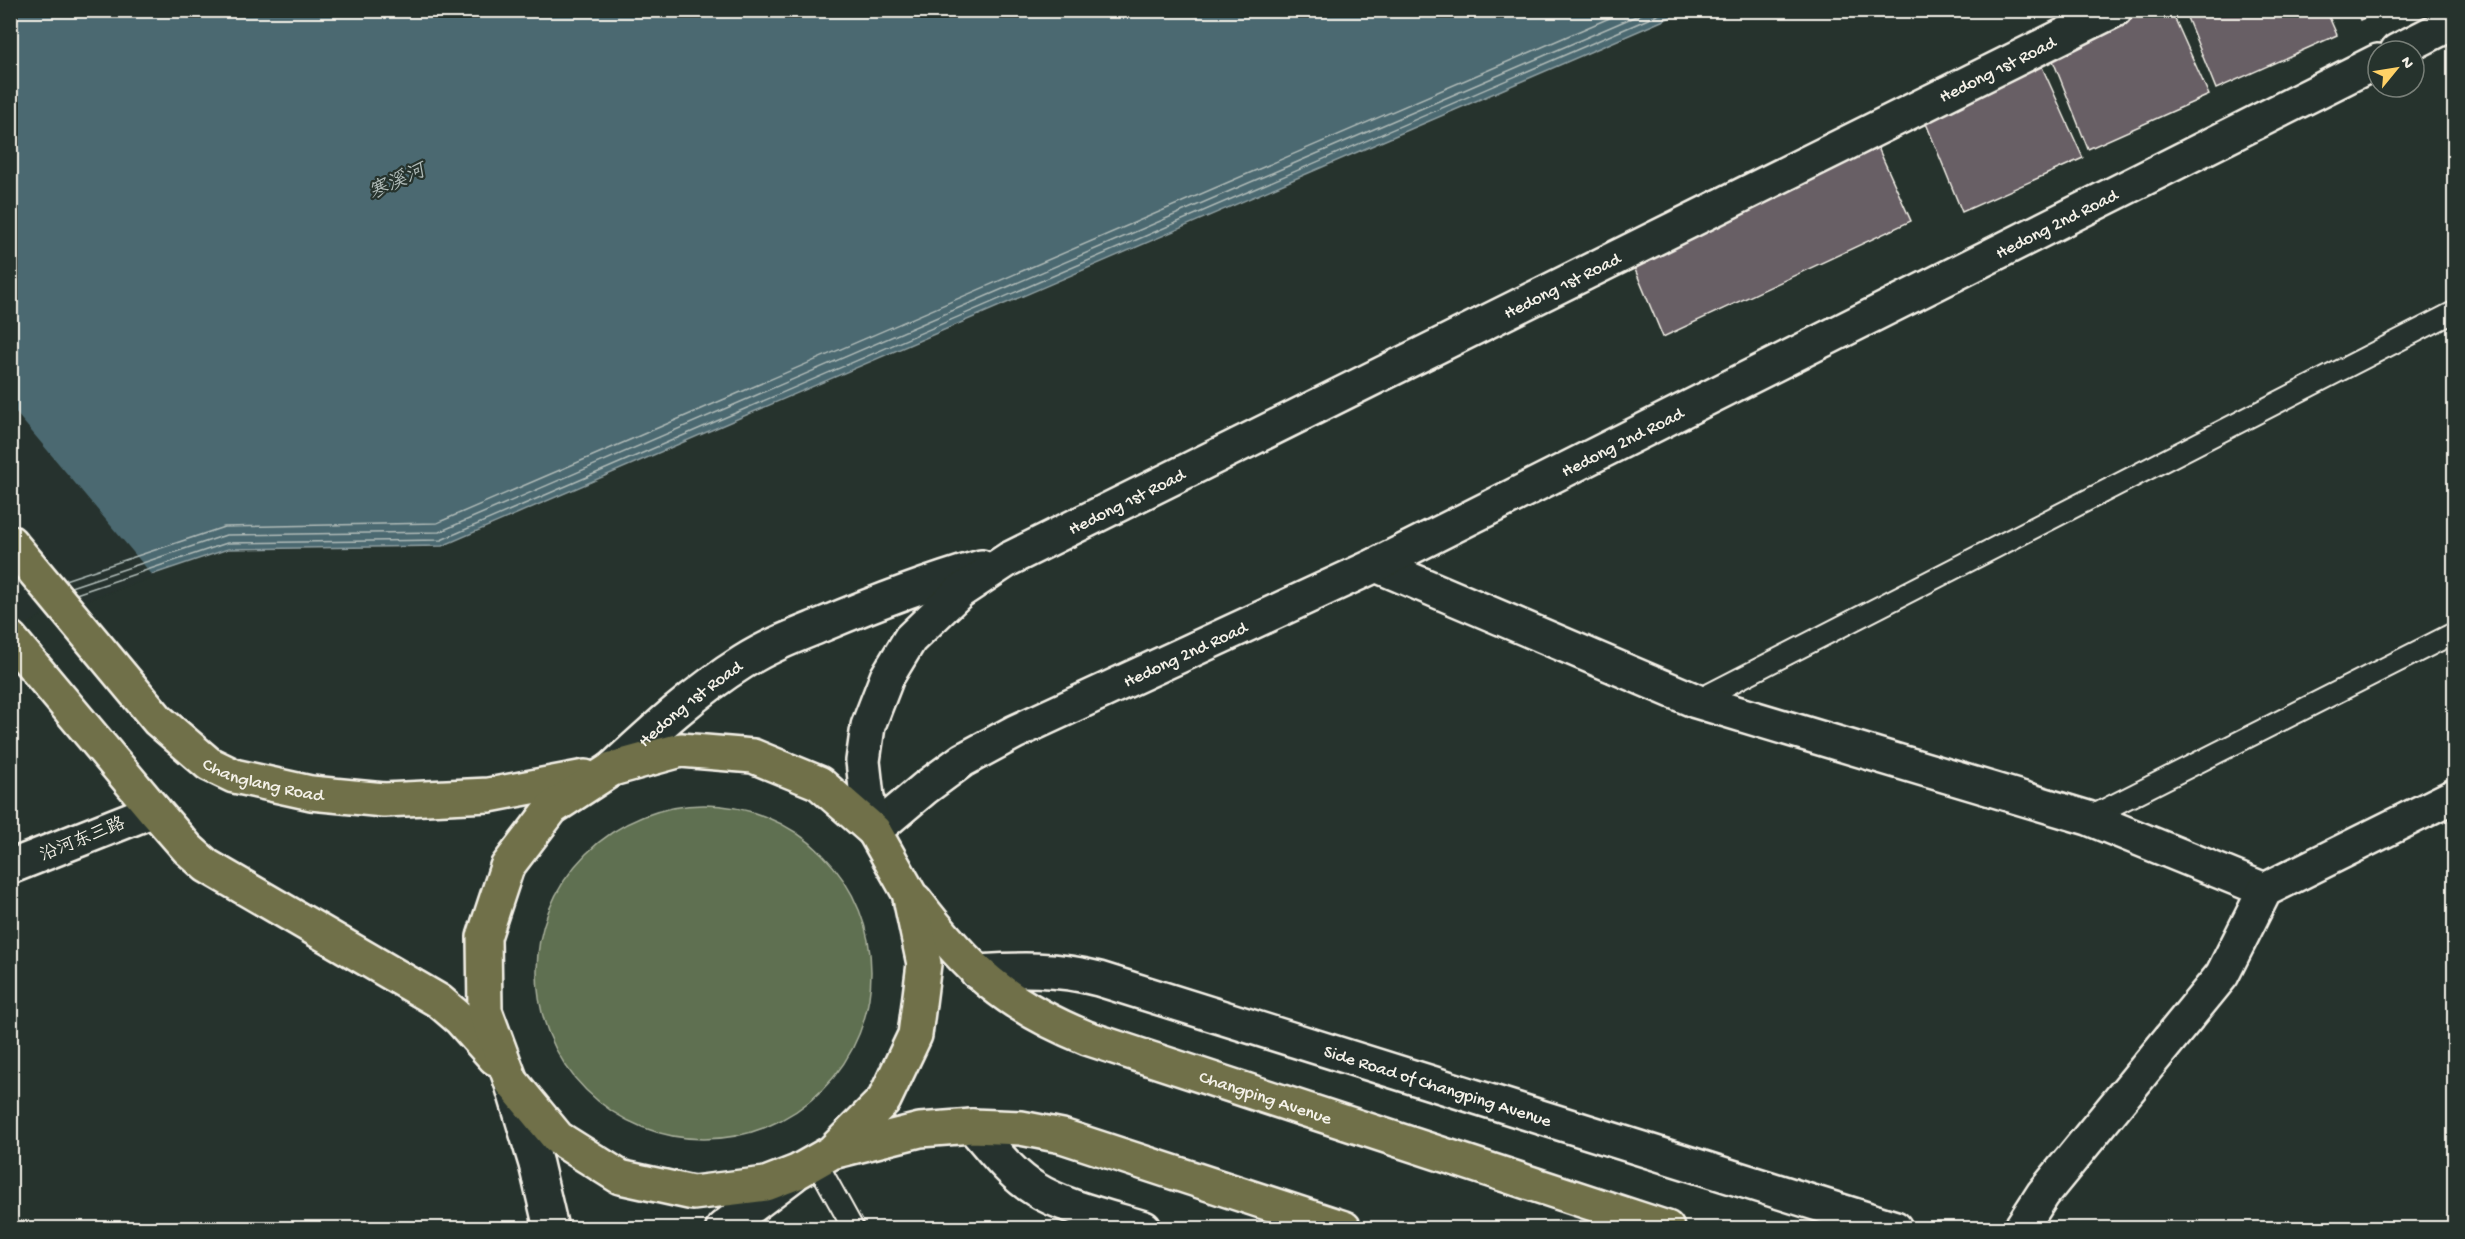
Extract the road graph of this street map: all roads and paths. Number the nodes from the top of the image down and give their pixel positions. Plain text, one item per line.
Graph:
1 (2115, 10) edge
2 (2454, 22) edge
3 (2421, 39) edge
4 (2366, 67) edge
5 (2454, 312) edge
6 (10, 542) edge
7 (1009, 559) junction
8 (1376, 565) junction
9 (2454, 633) edge
10 (10, 638) edge
11 (1696, 701) junction
12 (612, 769) junction
13 (2454, 796) edge
14 (154, 810) junction
15 (2088, 818) junction
16 (873, 831) junction
17 (10, 867) edge
18 (2265, 890) junction
19 (909, 893) junction
20 (977, 972) junction
21 (511, 1081) junction
22 (972, 1126) junction
23 (815, 1162) junction
24 (551, 1228) edge
25 (723, 1228) edge
26 (853, 1228) edge
27 (1144, 1228) edge
28 (1344, 1228) edge
29 (1667, 1228) edge
30 (1895, 1228) edge
31 (2022, 1228) edge

1 - 7 street, Hedong 1st Road
2 - 3 street
4 - 8 street, Hedong 2nd Road
5 - 11 lane
6 - 12 main road, Changlang Road
7 - 12 street, Hedong 1st Road
7 - 16 street, Hedong 1st Road
8 - 11 street
8 - 16 street, Hedong 2nd Road
9 - 15 lane
10 - 14 main road
11 - 15 street
12 - 16 main road, Changlang Road
12 - 21 main road
13 - 18 street
14 - 17 street, 沿河东三路
14 - 21 main road
15 - 18 street
16 - 19 main road, Changlang Road
18 - 31 street
19 - 20 main road, Changping Avenue
19 - 23 main road
20 - 29 main road, Changping Avenue
20 - 30 street, Side Road of Changping Avenue
21 - 23 main road
21 - 24 street
22 - 23 main road
22 - 27 street
22 - 28 main road
23 - 25 street
23 - 26 lane

